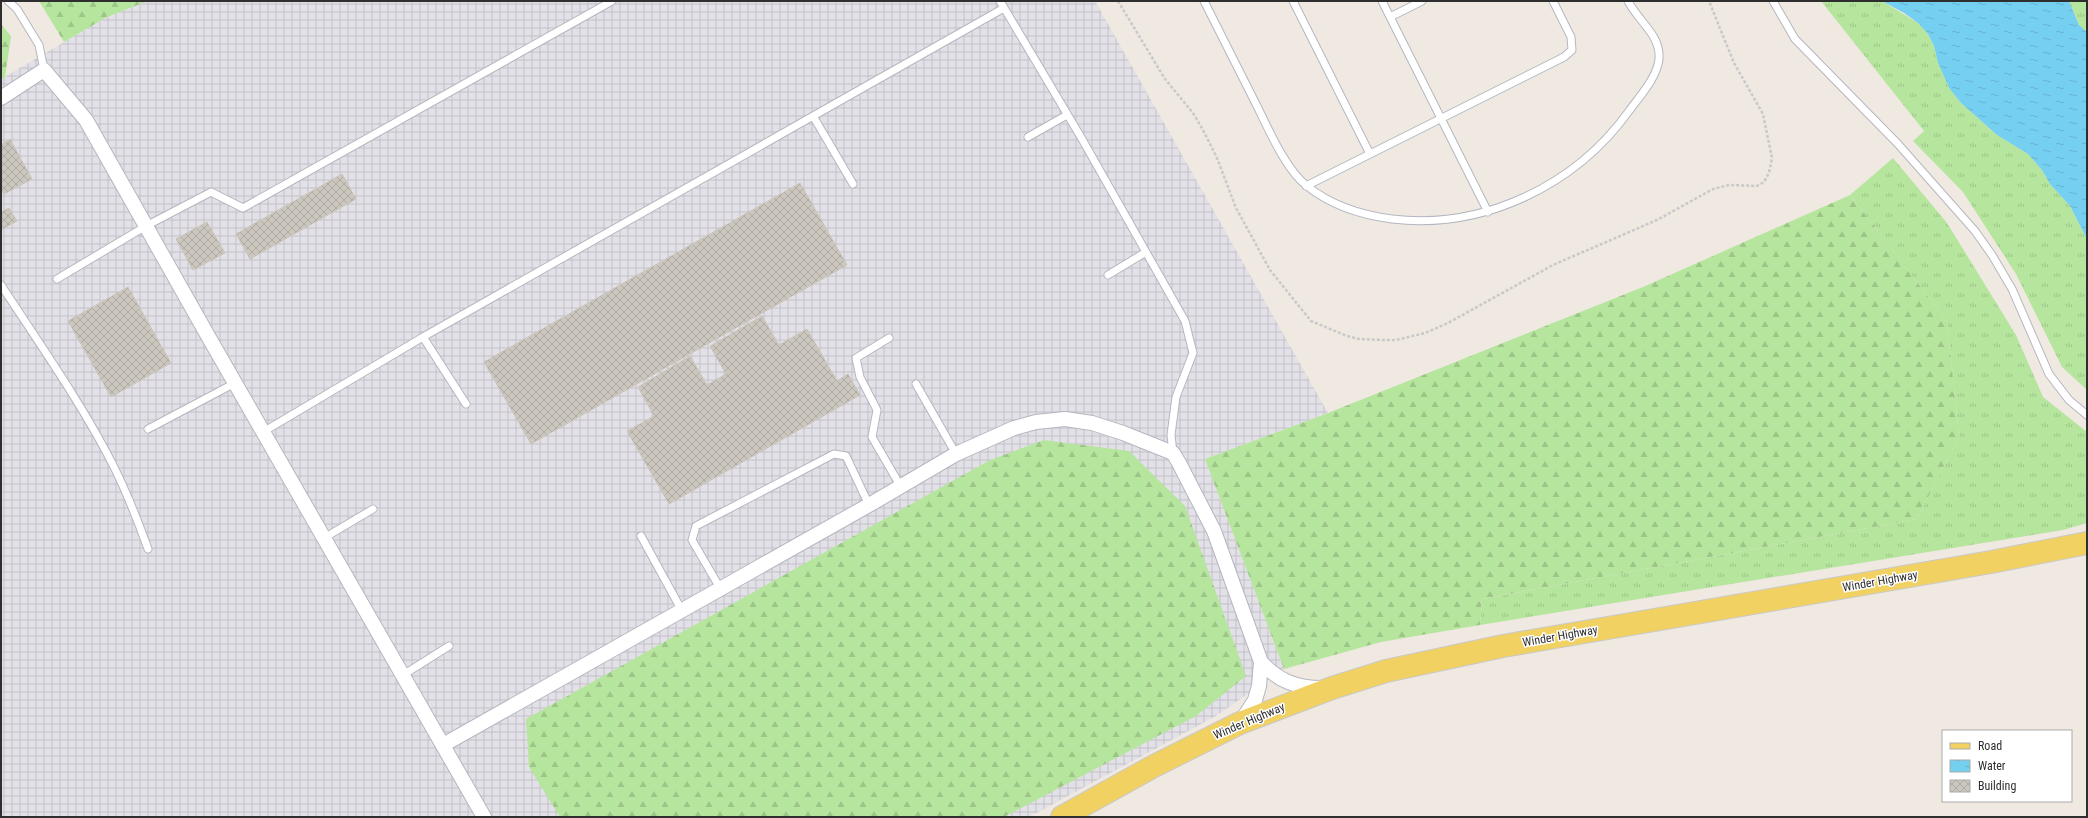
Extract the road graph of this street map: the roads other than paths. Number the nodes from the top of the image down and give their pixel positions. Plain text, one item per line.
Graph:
1 (8, 1) edge
2 (612, 1) edge
3 (1204, 1) edge
4 (1293, 1) edge
5 (1382, 1) edge
6 (1422, 1) edge
7 (1553, 1) edge
8 (1628, 1) edge
9 (1773, 1) edge
10 (1002, 4) edge
11 (1390, 17) junction
12 (44, 70) junction
13 (1, 98) edge
14 (1067, 115) junction
15 (812, 116) junction
16 (1441, 120) junction
17 (1028, 137) dead end
18 (1370, 154) junction
19 (853, 184) dead end
20 (1306, 186) junction
21 (1488, 212) junction
22 (146, 226) junction
23 (1146, 252) junction
24 (1108, 275) dead end
25 (57, 279) dead end
26 (1, 285) edge
27 (423, 337) junction
28 (889, 338) dead end
29 (235, 383) junction
30 (916, 384) dead end
31 (466, 404) dead end
32 (2087, 415) edge
33 (148, 429) dead end
34 (263, 432) junction
35 (1173, 453) junction
36 (956, 454) junction
37 (901, 487) junction
38 (869, 505) junction
39 (373, 509) dead end
40 (641, 536) dead end
41 (324, 538) junction
42 (2086, 542) edge
43 (148, 549) dead end
44 (720, 588) junction
45 (681, 609) junction
46 (449, 646) dead end
47 (1261, 662) junction
48 (403, 675) junction
49 (1332, 688) junction
50 (1240, 723) junction
51 (442, 745) junction
52 (484, 817) edge
53 (1062, 817) edge

1 - 12 lane
2 - 22 lane
3 - 20 lane
4 - 18 lane
5 - 11 lane
6 - 11 lane
7 - 16 lane
8 - 21 lane
9 - 32 lane
10 - 14 lane
10 - 15 lane
11 - 16 lane
12 - 13 street
12 - 22 street
14 - 17 lane
14 - 23 lane
15 - 19 lane
15 - 27 lane
16 - 18 lane
16 - 21 lane
18 - 20 lane
20 - 21 lane
22 - 25 lane
22 - 29 street
23 - 24 lane
23 - 35 lane
26 - 43 lane
27 - 31 lane
27 - 34 lane
28 - 37 lane
29 - 33 lane
29 - 34 street
30 - 36 lane
34 - 41 street
35 - 36 street
35 - 47 street
36 - 37 street
37 - 38 street
38 - 44 street
38 - 44 lane
39 - 41 lane
40 - 45 lane
41 - 48 street
42 - 49 main road, Winder Highway
44 - 45 street
45 - 51 street
46 - 48 lane
47 - 49 street
47 - 50 street
48 - 51 street
49 - 50 main road, Winder Highway
50 - 53 main road, Winder Highway
51 - 52 street

